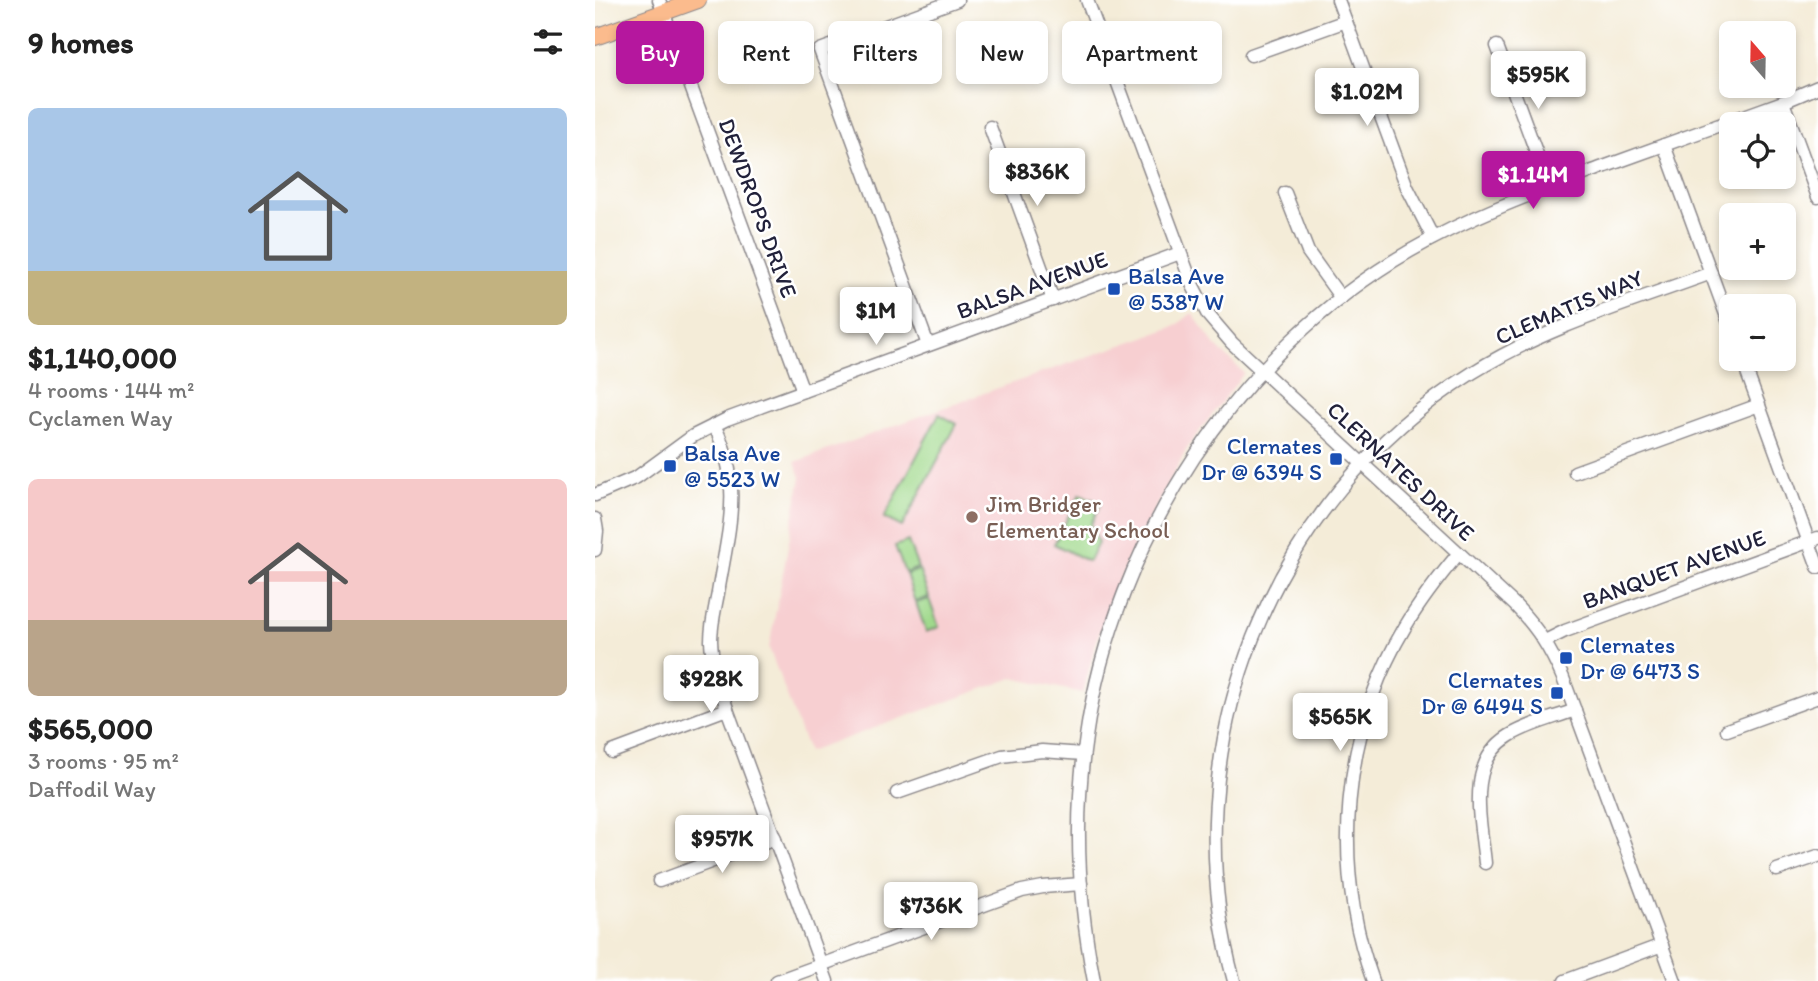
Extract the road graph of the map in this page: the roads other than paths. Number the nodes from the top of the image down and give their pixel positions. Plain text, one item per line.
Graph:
1 (698, 0) edge
2 (957, 0) edge
3 (1087, 0) edge
4 (1338, 0) edge
5 (661, 6) edge
6 (1346, 21) junction
7 (595, 37) edge
8 (1497, 46) dead end
9 (1251, 55) dead end
10 (1818, 88) edge
11 (1783, 102) junction
12 (990, 127) dead end
13 (1664, 145) junction
14 (1549, 187) junction
15 (1285, 193) dead end
16 (1818, 197) edge
17 (1433, 238) junction
18 (1180, 253) junction
19 (1711, 273) junction
20 (1719, 295) edge
21 (1341, 299) junction
22 (1053, 300) junction
23 (928, 345) junction
24 (1746, 371) edge
25 (1263, 372) junction
26 (803, 391) junction
27 (1759, 405) junction
28 (714, 425) junction
29 (1361, 463) junction
30 (1575, 472) dead end
31 (595, 495) edge
32 (595, 519) edge
33 (1813, 540) edge
34 (595, 550) edge
35 (1459, 553) junction
36 (1818, 567) edge
37 (1545, 641) junction
38 (1818, 697) edge
39 (727, 709) junction
40 (1575, 710) junction
41 (1727, 730) dead end
42 (612, 752) dead end
43 (1083, 754) junction
44 (897, 793) dead end
45 (775, 838) junction
46 (1818, 856) edge
47 (1485, 863) dead end
48 (1777, 870) dead end
49 (659, 881) dead end
50 (1081, 884) junction
51 (1662, 945) junction
52 (821, 965) junction
53 (777, 981) edge
54 (827, 981) edge
55 (1094, 981) edge
56 (1234, 981) edge
57 (1373, 981) edge
58 (1565, 981) edge
59 (1675, 981) edge

1 - 5 main road
2 - 23 street
3 - 18 street, CLERNATES DRIVE
4 - 6 street
5 - 7 main road
5 - 26 street, DEWDROPS DRIVE
6 - 9 street
6 - 17 street
8 - 14 street
10 - 11 street
11 - 13 street
11 - 16 street
12 - 22 street
13 - 14 street
13 - 19 street
14 - 17 street
15 - 21 street
17 - 21 street
18 - 22 street, BALSA AVENUE
18 - 25 street, CLERNATES DRIVE
19 - 20 street
19 - 29 street, CLEMATIS WAY
21 - 25 street
22 - 23 street, BALSA AVENUE
23 - 26 street, BALSA AVENUE
24 - 27 street
25 - 29 street, CLERNATES DRIVE
25 - 43 street
26 - 28 street, BALSA AVENUE
27 - 30 street
27 - 33 street
28 - 31 street, BALSA AVENUE
28 - 39 street
29 - 35 street, CLERNATES DRIVE
29 - 56 street, CLEMATIS WAY
32 - 34 street
33 - 36 street
33 - 37 street, BANQUET AVENUE
35 - 37 street, CLERNATES DRIVE
35 - 57 street
37 - 40 street, CLERNATES DRIVE
38 - 41 street
39 - 42 street
39 - 45 street
40 - 47 street
40 - 51 street, CLERNATES DRIVE
43 - 44 street
43 - 50 street
45 - 49 street
45 - 52 street
46 - 48 street
50 - 52 street
50 - 55 street
51 - 58 street
51 - 59 street, CLERNATES DRIVE
52 - 53 street
52 - 54 street

